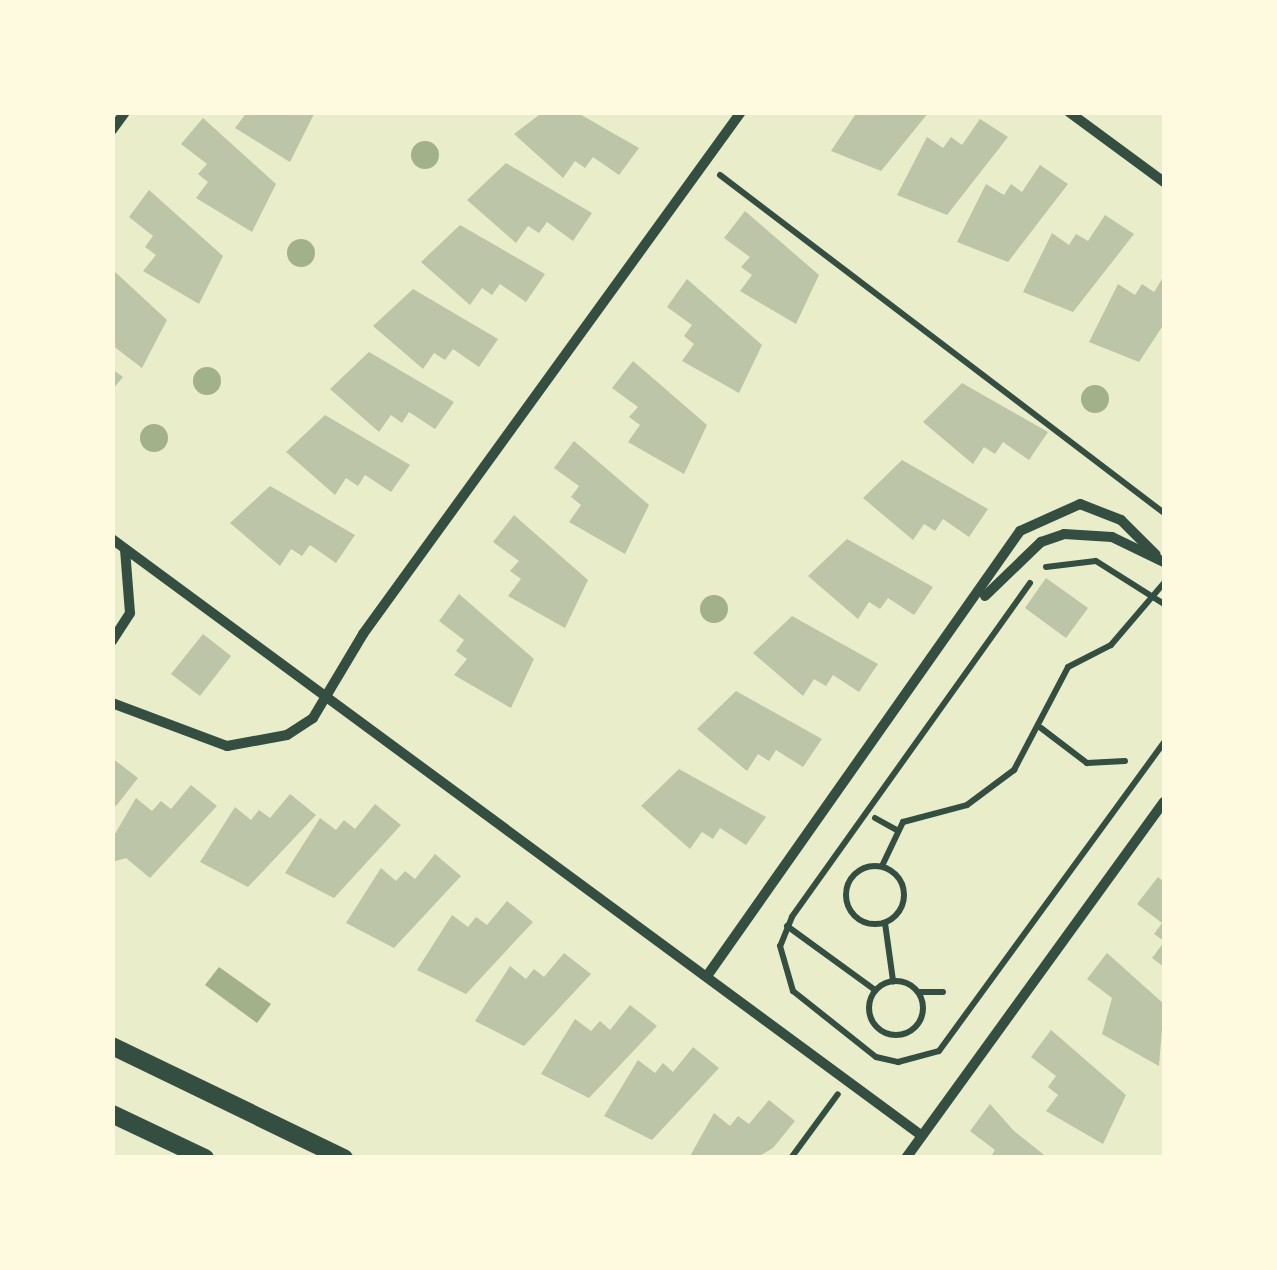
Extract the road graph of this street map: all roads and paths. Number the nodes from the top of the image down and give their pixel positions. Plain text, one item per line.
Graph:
1 (125, 112) edge
2 (741, 112) edge
3 (1069, 112) edge
4 (112, 130) edge
5 (703, 162) junction
6 (1164, 182) edge
7 (1164, 514) edge
8 (112, 540) edge
9 (125, 548) junction
10 (1160, 559) edge
11 (1164, 583) edge
12 (1155, 596) junction
13 (976, 603) junction
14 (1164, 604) edge
15 (112, 642) edge
16 (329, 697) junction
17 (112, 704) edge
18 (1041, 728) junction
19 (1164, 742) edge
20 (1125, 761) dead end
21 (1164, 802) edge
22 (875, 818) dead end
23 (895, 829) junction
24 (882, 866) junction
25 (884, 922) junction
26 (786, 926) junction
27 (707, 976) junction
28 (893, 981) junction
29 (875, 990) junction
30 (919, 992) junction
31 (944, 992) dead end
32 (112, 1046) edge
33 (868, 1052) junction
34 (847, 1081) junction
35 (112, 1114) edge
36 (922, 1136) junction
37 (205, 1158) edge
38 (344, 1158) edge
39 (791, 1158) edge
40 (906, 1158) edge

1 - 4 street
2 - 5 street
3 - 6 street
5 - 7 path
5 - 16 street
8 - 9 street
9 - 15 street
9 - 16 street
10 - 13 street
10 - 13 street
11 - 12 path
12 - 14 path
12 - 18 path
12 - 26 path
13 - 27 street
16 - 17 street
16 - 27 street
18 - 20 path
18 - 23 path
19 - 33 path
21 - 36 street
22 - 23 path
23 - 24 path
24 - 25 path
24 - 25 path
25 - 28 path
26 - 29 path
26 - 33 path
27 - 34 street
28 - 29 path
28 - 30 path
29 - 30 path
30 - 31 path
32 - 38 street
33 - 34 path
34 - 36 street
34 - 39 path
35 - 37 street
36 - 40 street

